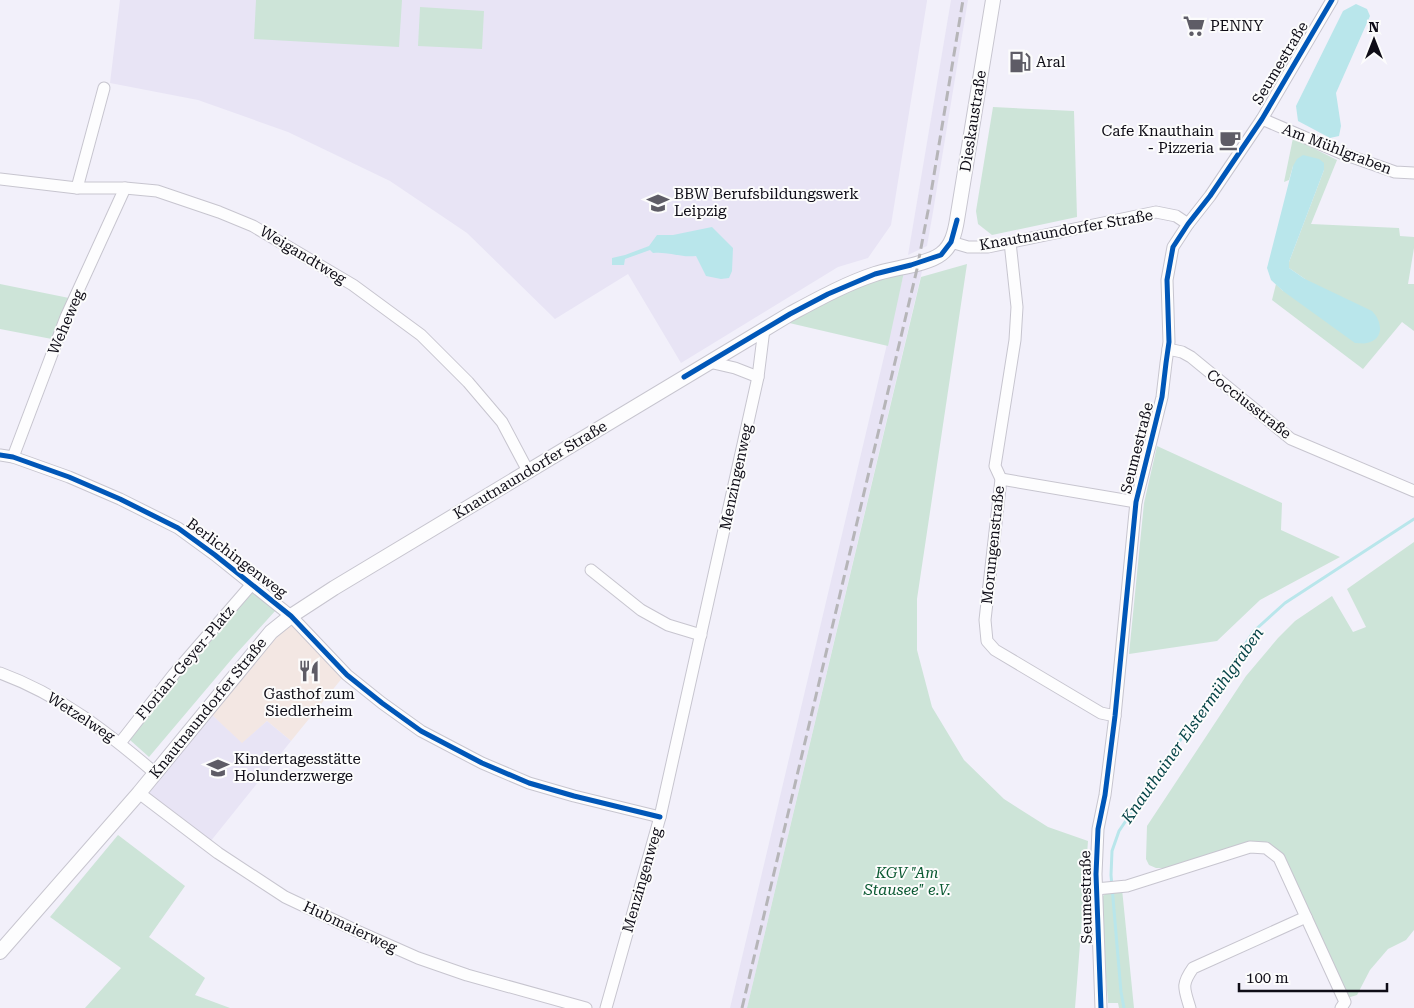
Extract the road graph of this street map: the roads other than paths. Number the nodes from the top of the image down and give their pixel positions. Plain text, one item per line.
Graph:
1 (993, 0) edge
2 (1332, 0) edge
3 (104, 88) dead end
4 (1262, 118) junction
5 (1414, 173) edge
6 (0, 179) edge
7 (77, 188) junction
8 (125, 188) junction
9 (1188, 224) junction
10 (951, 242) junction
11 (1010, 242) junction
12 (764, 329) junction
13 (1168, 349) junction
14 (709, 362) junction
15 (758, 377) junction
16 (0, 455) edge
17 (13, 457) junction
18 (528, 471) junction
19 (1000, 479) junction
20 (1414, 491) edge
21 (1136, 502) junction
22 (591, 570) dead end
23 (252, 584) junction
24 (291, 616) junction
25 (701, 635) junction
26 (0, 673) edge
27 (1115, 716) junction
28 (120, 743) junction
29 (155, 773) junction
30 (139, 794) junction
31 (660, 817) junction
32 (1108, 888) junction
33 (1306, 917) junction
34 (0, 952) edge
35 (586, 1008) edge
36 (606, 1008) edge
37 (1101, 1008) edge
38 (1190, 1008) edge
39 (1341, 1008) edge

1 - 10 main road, Dieskaustraße
2 - 4 street, Seumestraße
3 - 7 street
4 - 5 street, Am Mühlgraben
4 - 9 street, Seumestraße
6 - 7 street, Weigandtweg
7 - 8 street, Weigandtweg
8 - 17 street, Weheweg
8 - 18 street, Weigandtweg
9 - 11 street, Knautnaundorfer Straße
9 - 13 street, Seumestraße
10 - 11 street, Knautnaundorfer Straße
10 - 12 main road, Knautnaundorfer Straße
11 - 19 street, Morungenstraße
12 - 14 main road, Knautnaundorfer Straße
12 - 15 street, Menzingenweg
13 - 20 street, Cocciusstraße
13 - 21 street, Seumestraße
14 - 15 street
14 - 18 main road, Knautnaundorfer Straße
15 - 25 street, Menzingenweg
16 - 17 street, Berlichingenweg
17 - 23 street, Berlichingenweg
18 - 24 main road, Knautnaundorfer Straße
19 - 21 street
19 - 27 street, Morungenstraße
21 - 27 street, Seumestraße
22 - 25 street
23 - 24 street, Berlichingenweg
23 - 28 street, Florian-Geyer-Platz
24 - 29 main road, Knautnaundorfer Straße
24 - 31 street, Berlichingenweg
25 - 31 street, Menzingenweg
26 - 28 street, Wetzelweg
27 - 32 street, Seumestraße
28 - 29 street, Wetzelweg
29 - 30 main road, Knautnaundorfer Straße
30 - 34 main road, Knautnaundorfer Straße
30 - 35 street, Hubmaierweg
31 - 36 street, Menzingenweg
32 - 33 street
32 - 37 street, Seumestraße
33 - 38 street
33 - 39 street

